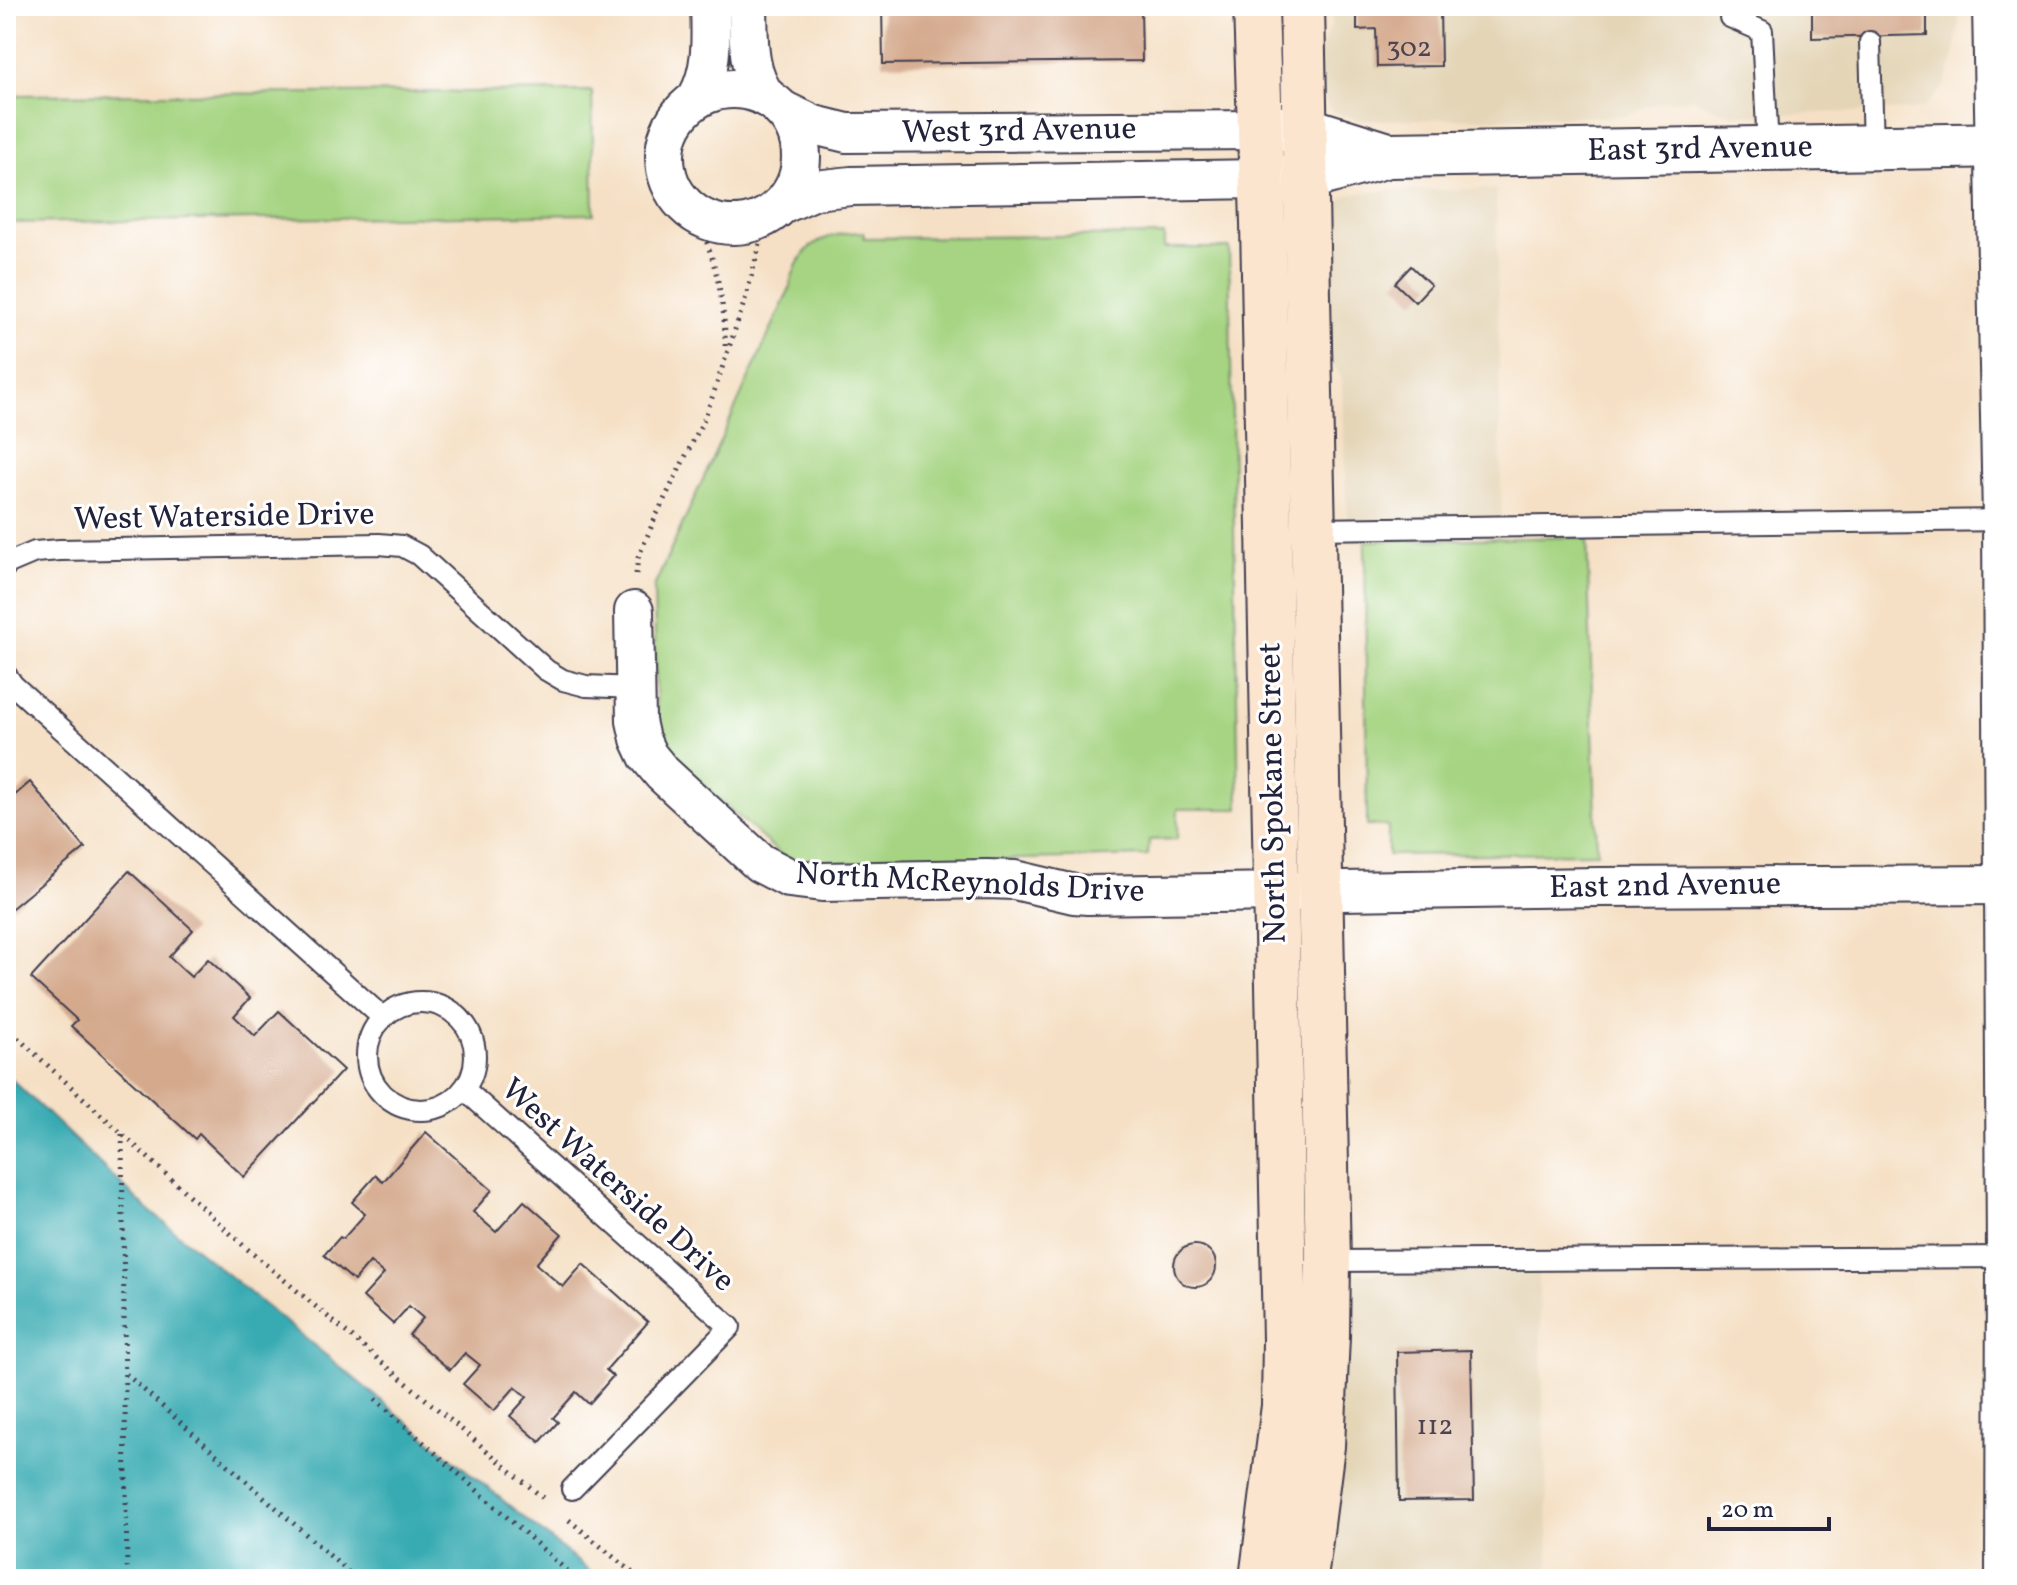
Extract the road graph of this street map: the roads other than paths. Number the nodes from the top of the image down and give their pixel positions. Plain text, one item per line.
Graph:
1 (710, 6) edge
2 (748, 6) edge
3 (1256, 6) edge
4 (1302, 6) edge
5 (1730, 6) edge
6 (1992, 6) edge
7 (1870, 42) dead end
8 (697, 98) junction
9 (775, 104) junction
10 (1305, 129) junction
11 (1260, 130) junction
12 (2003, 145) edge
13 (1873, 147) junction
14 (1768, 149) junction
15 (1388, 155) junction
16 (1306, 178) junction
17 (1261, 179) junction
18 (778, 208) junction
19 (2006, 520) edge
20 (1313, 529) junction
21 (6, 566) edge
22 (634, 611) road end
23 (6, 675) edge
24 (636, 688) junction
25 (2008, 885) edge
26 (1320, 892) junction
27 (1276, 893) junction
28 (382, 1017) junction
29 (464, 1089) junction
30 (2008, 1257) edge
31 (1328, 1261) junction
32 (572, 1489) dead end
33 (1262, 1579) edge
34 (1305, 1579) edge
35 (2005, 1579) edge

1 - 8 street
2 - 9 street
3 - 11 main road, North Spokane Street
4 - 10 main road, North Spokane Street
5 - 14 lane
6 - 12 street
7 - 13 lane
8 - 9 street
8 - 18 street
9 - 11 street, West 3rd Avenue
9 - 18 street
10 - 11 street, East 3rd Avenue
10 - 15 street, East 3rd Avenue
10 - 16 main road, North Spokane Street
11 - 17 main road, North Spokane Street
12 - 13 street, East 3rd Avenue
12 - 19 street
13 - 14 street, East 3rd Avenue
14 - 15 street, East 3rd Avenue
15 - 16 street, East 3rd Avenue
16 - 17 street, East 3rd Avenue
16 - 20 main road, North Spokane Street
17 - 18 street, West 3rd Avenue
17 - 27 main road, North Spokane Street
19 - 20 lane
19 - 25 street
20 - 26 main road, North Spokane Street
21 - 24 lane, West Waterside Drive
22 - 24 street, North McReynolds Drive
23 - 28 lane
24 - 27 street, North McReynolds Drive
25 - 26 street, East 2nd Avenue
25 - 30 street
26 - 27 street, North McReynolds Drive
26 - 31 main road, North Spokane Street
27 - 33 main road, North Spokane Street
28 - 29 lane
28 - 29 lane
29 - 32 lane, West Waterside Drive
30 - 31 lane
30 - 35 street
31 - 34 main road, North Spokane Street

